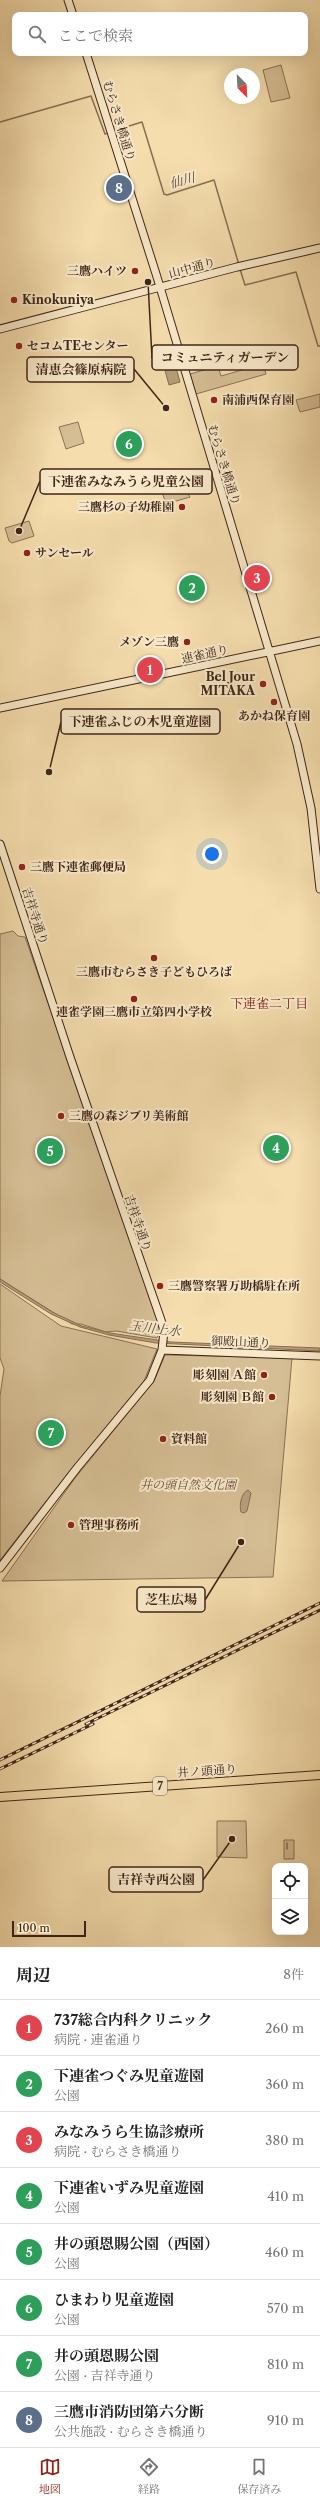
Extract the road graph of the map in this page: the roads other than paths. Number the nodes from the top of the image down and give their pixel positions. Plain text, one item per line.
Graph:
1 (68, 0) edge
2 (72, 12) edge
3 (87, 56) edge
4 (320, 248) edge
5 (159, 288) junction
6 (0, 329) edge
7 (320, 641) edge
8 (270, 652) junction
9 (0, 708) edge
10 (0, 844) edge
11 (320, 889) edge
12 (162, 1348) junction
13 (320, 1356) edge
14 (0, 1568) edge
15 (320, 1775) edge
16 (0, 1797) edge

1 - 2 street
3 - 5 street, むらさき橋通り
4 - 5 street, 山中通り
5 - 6 street, 山中通り
5 - 8 street, むらさき橋通り
7 - 8 street, 連雀通り
8 - 9 street, 連雀通り
8 - 11 street, むらさき橋通り
10 - 12 street, 吉祥寺通り
12 - 13 street, 御殿山通り
12 - 14 street, 吉祥寺通り
15 - 16 main road, 井ノ頭通り / 7

